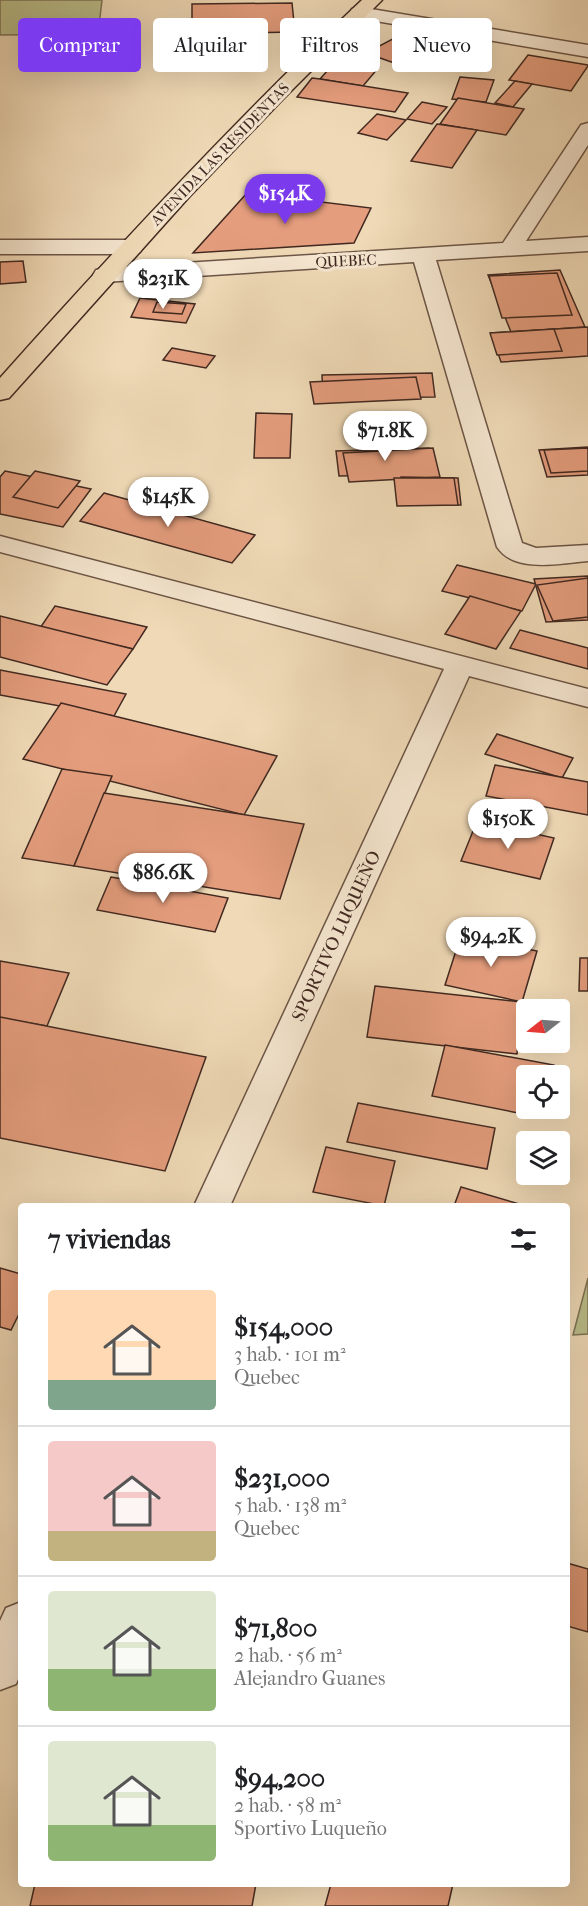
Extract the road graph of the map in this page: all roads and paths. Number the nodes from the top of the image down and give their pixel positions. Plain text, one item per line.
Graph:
1 (366, 6) edge
2 (588, 51) edge
3 (588, 129) edge
4 (588, 244) edge
5 (132, 247) junction
6 (0, 248) edge
7 (510, 249) junction
8 (423, 256) junction
9 (104, 275) junction
10 (0, 393) edge
11 (0, 544) edge
12 (588, 553) edge
13 (460, 665) junction
14 (588, 698) edge
15 (213, 1203) edge
16 (18, 1630) edge
17 (0, 1669) edge

1 - 2 street
1 - 5 main road, AVENIDA LAS RESIDENTAS
3 - 7 street
4 - 7 street, QUEBEC
5 - 6 street
5 - 9 main road, AVENIDA LAS RESIDENTAS
7 - 8 street, QUEBEC
8 - 9 street, QUEBEC
8 - 12 street
9 - 10 main road, AVENIDA LAS RESIDENTAS
11 - 13 street
13 - 14 street
13 - 15 street, SPORTIVO LUQUEÑO
16 - 17 street

